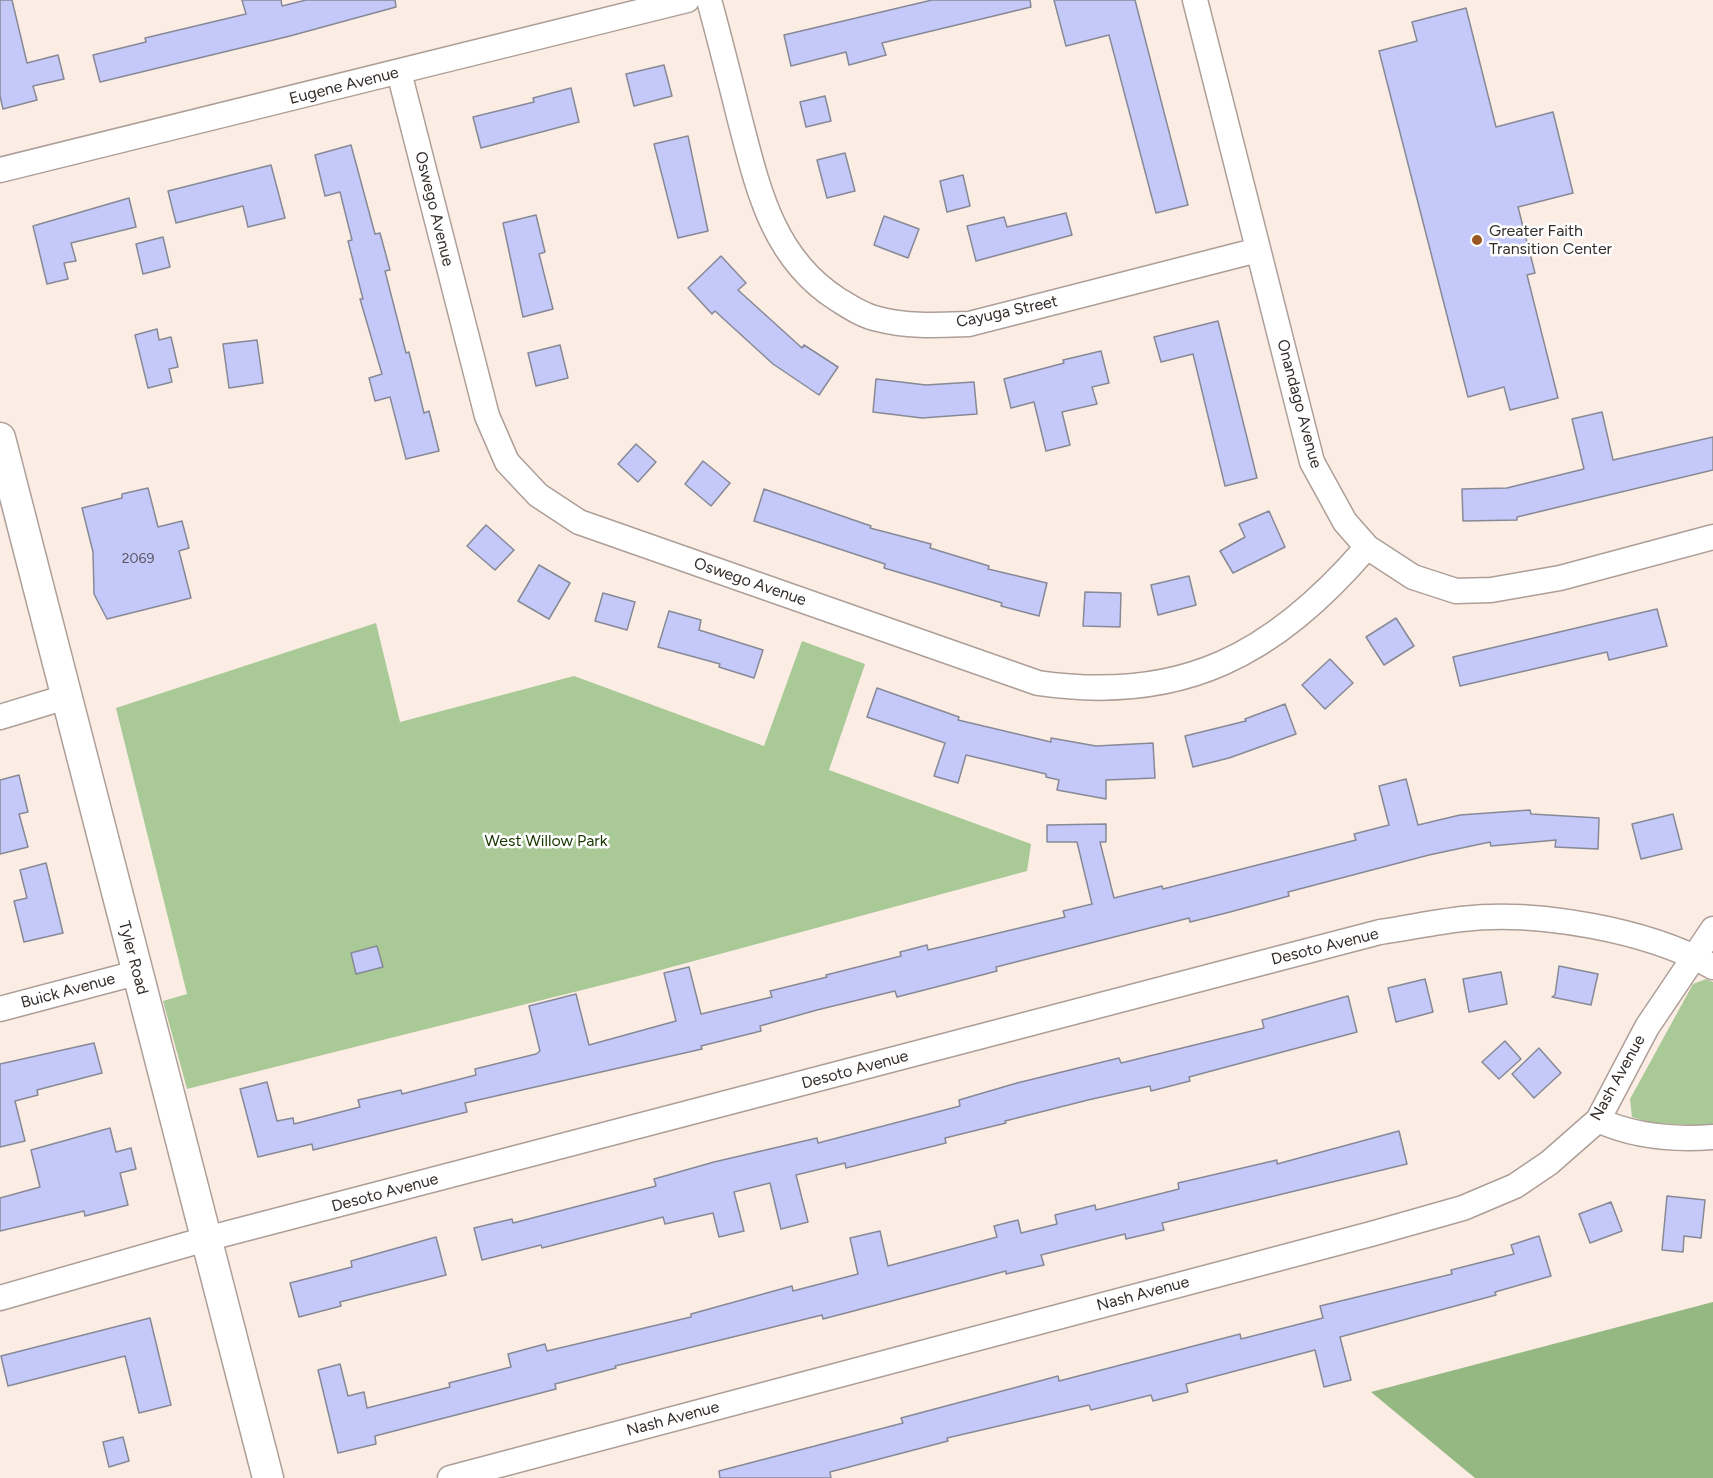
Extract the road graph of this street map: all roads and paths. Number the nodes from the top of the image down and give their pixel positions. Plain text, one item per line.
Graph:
1 (687, 0) edge
2 (710, 0) edge
3 (1195, 0) edge
4 (399, 72) junction
5 (0, 170) edge
6 (1258, 250) junction
7 (0, 438) edge
8 (1713, 537) edge
9 (1367, 547) junction
10 (66, 697) junction
11 (0, 717) edge
12 (1713, 929) edge
13 (1703, 961) edge
14 (136, 973) junction
15 (0, 1009) edge
16 (1598, 1120) junction
17 (1713, 1137) edge
18 (206, 1239) junction
19 (0, 1298) edge
20 (268, 1478) edge
21 (450, 1478) edge

1 - 4 street, Eugene Avenue
2 - 6 street, Cayuga Street
3 - 6 street, Onandago Avenue
4 - 5 street, Eugene Avenue
4 - 9 street, Oswego Avenue
6 - 9 street, Onandago Avenue
7 - 10 street, Tyler Road
8 - 9 street, Onandago Avenue
10 - 11 street
10 - 14 street, Tyler Road
12 - 13 street, Nash Avenue
13 - 16 street, Nash Avenue
13 - 18 street, Desoto Avenue
14 - 15 street, Buick Avenue
14 - 18 street, Tyler Road
16 - 17 street
16 - 21 street, Nash Avenue
18 - 19 street, Desoto Avenue
18 - 20 street, Tyler Road

